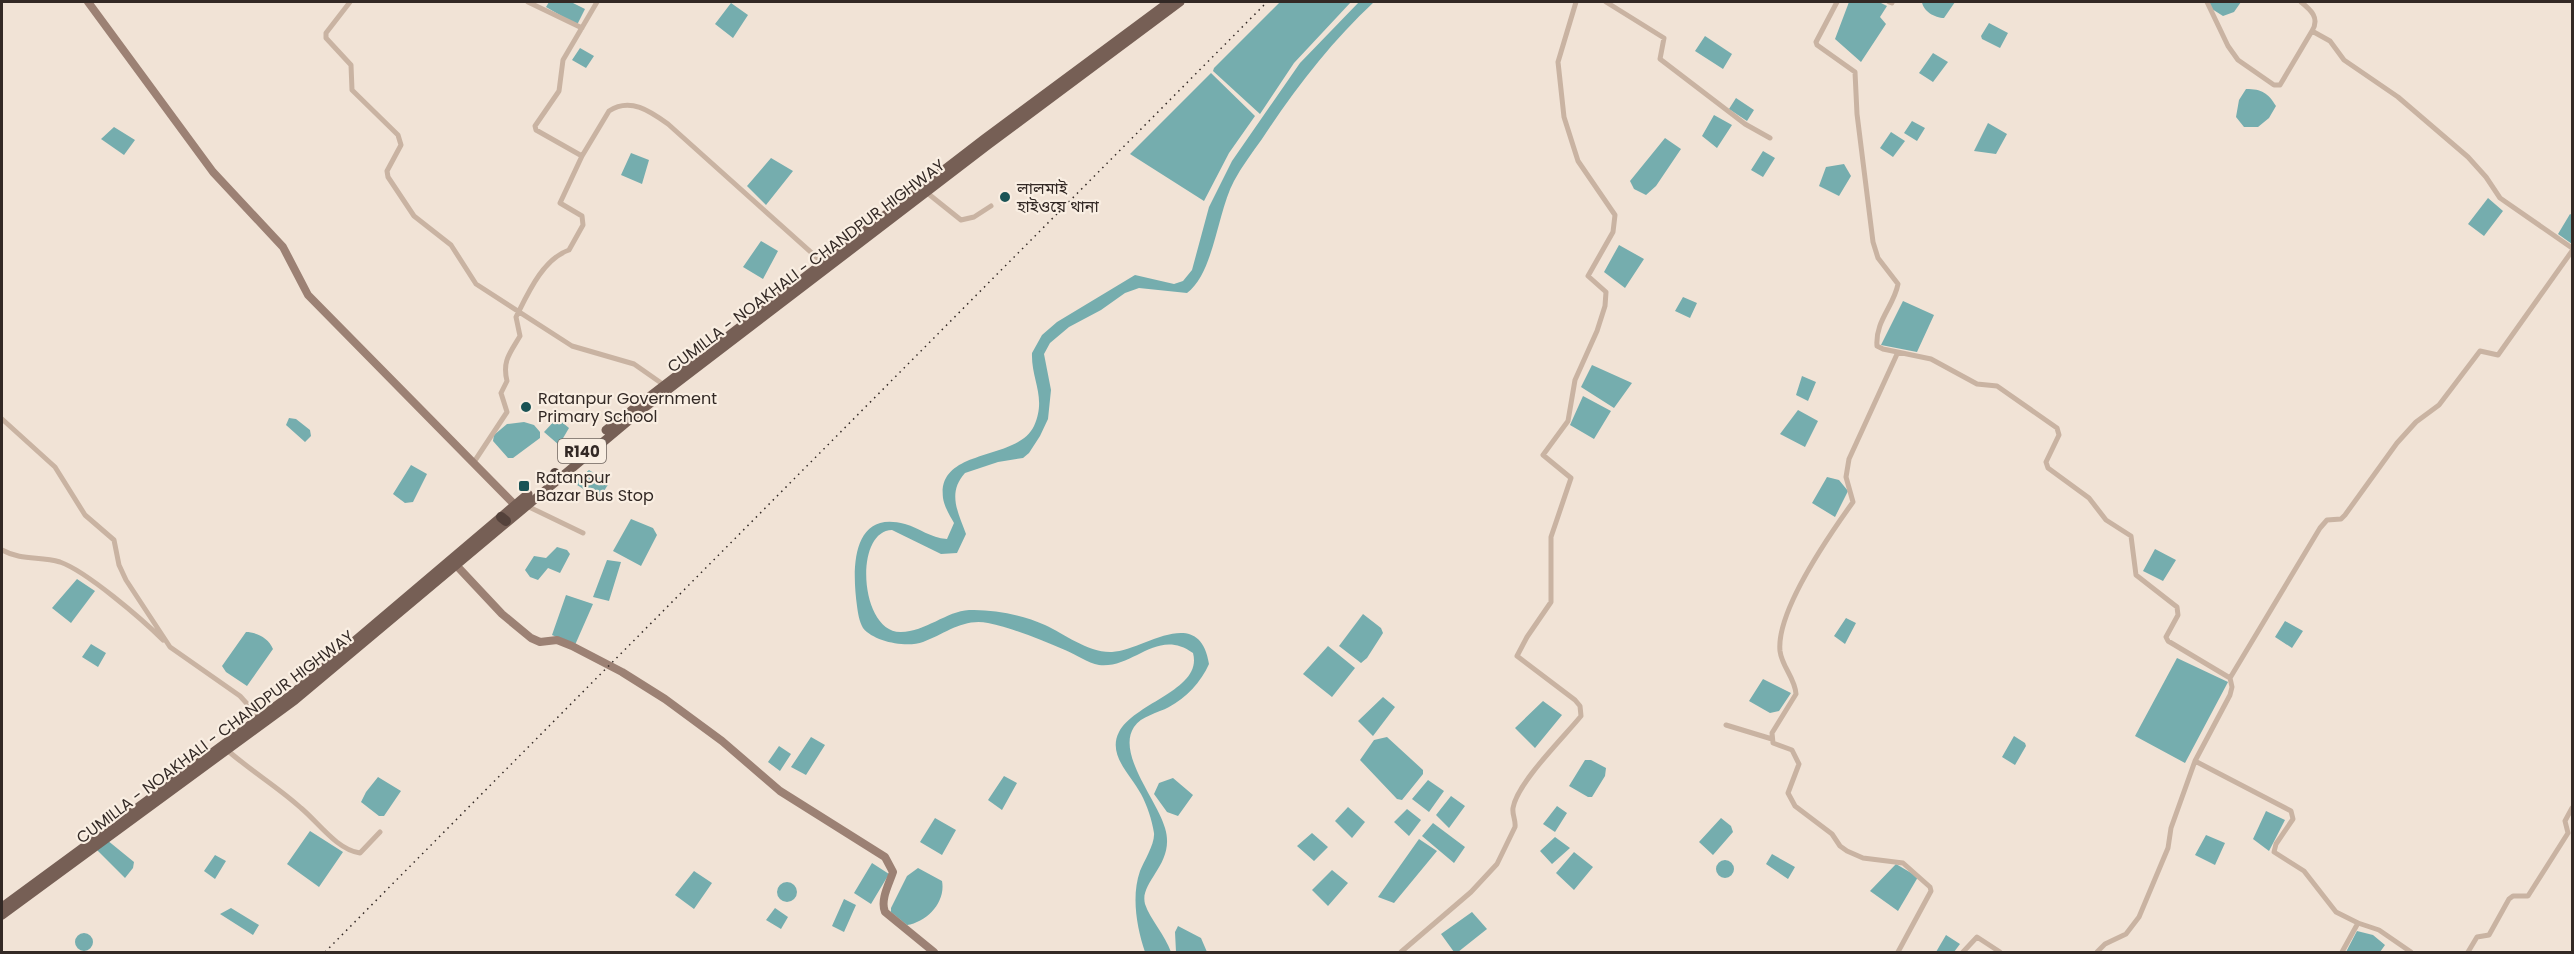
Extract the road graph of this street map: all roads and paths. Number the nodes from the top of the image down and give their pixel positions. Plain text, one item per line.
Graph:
1 (88, 2) edge
2 (350, 2) edge
3 (528, 2) edge
4 (597, 2) edge
5 (1169, 2) edge
6 (1180, 2) edge
7 (1576, 2) edge
8 (1606, 2) edge
9 (1838, 2) edge
10 (2207, 2) edge
11 (2301, 2) edge
12 (582, 28) junction
13 (2312, 31) junction
14 (1126, 38) junction
15 (1770, 138) dead end
16 (582, 156) junction
17 (926, 192) junction
18 (991, 206) dead end
19 (2572, 249) edge
20 (823, 263) junction
21 (519, 311) junction
22 (1898, 352) junction
23 (664, 385) junction
24 (2, 419) edge
25 (474, 462) junction
26 (556, 476) junction
27 (520, 505) junction
28 (503, 519) junction
29 (584, 533) dead end
30 (2, 550) edge
31 (456, 565) junction
32 (170, 647) junction
33 (2230, 678) junction
34 (260, 718) junction
35 (1726, 725) dead end
36 (1772, 739) junction
37 (227, 750) junction
38 (2195, 761) junction
39 (2572, 808) edge
40 (380, 832) dead end
41 (2, 907) edge
42 (2, 915) edge
43 (2358, 923) junction
44 (934, 952) edge
45 (1401, 952) edge
46 (1898, 952) edge
47 (1963, 952) edge
48 (2000, 952) edge
49 (2097, 952) edge
50 (2342, 952) edge
51 (2410, 952) edge
52 (2468, 952) edge

1 - 25 main road
2 - 21 street
3 - 12 street
4 - 12 street
5 - 14 main road, R140
6 - 14 main road, CUMILLA - NOAKHALI - CHANDPUR HIGHWAY / R140
7 - 45 street
8 - 15 street
9 - 22 street
10 - 13 street
11 - 13 street
12 - 16 street
13 - 19 street
14 - 17 main road, CUMILLA - NOAKHALI - CHANDPUR HIGHWAY / R140
14 - 20 main road, R140
16 - 20 street
16 - 21 street
17 - 18 street
17 - 26 main road, CUMILLA - NOAKHALI - CHANDPUR HIGHWAY / R140
19 - 33 street
20 - 23 main road, R140
21 - 23 street
21 - 25 street
22 - 33 street
22 - 36 street
23 - 26 main road, R140
24 - 32 street
25 - 27 main road
26 - 27 main road, CUMILLA - NOAKHALI - CHANDPUR HIGHWAY / R140
27 - 28 main road, CUMILLA - NOAKHALI - CHANDPUR HIGHWAY / R140
27 - 29 street
28 - 31 main road, CUMILLA - NOAKHALI - CHANDPUR HIGHWAY / R140
28 - 34 main road, R140
30 - 32 street
31 - 37 main road, CUMILLA - NOAKHALI - CHANDPUR HIGHWAY / R140
31 - 44 main road
32 - 34 street
33 - 38 street
34 - 41 main road, R140
35 - 36 street
36 - 46 street
37 - 40 street
37 - 42 main road, CUMILLA - NOAKHALI - CHANDPUR HIGHWAY / R140
38 - 43 street
38 - 49 street
39 - 52 street
43 - 50 street
43 - 51 street
47 - 48 street

